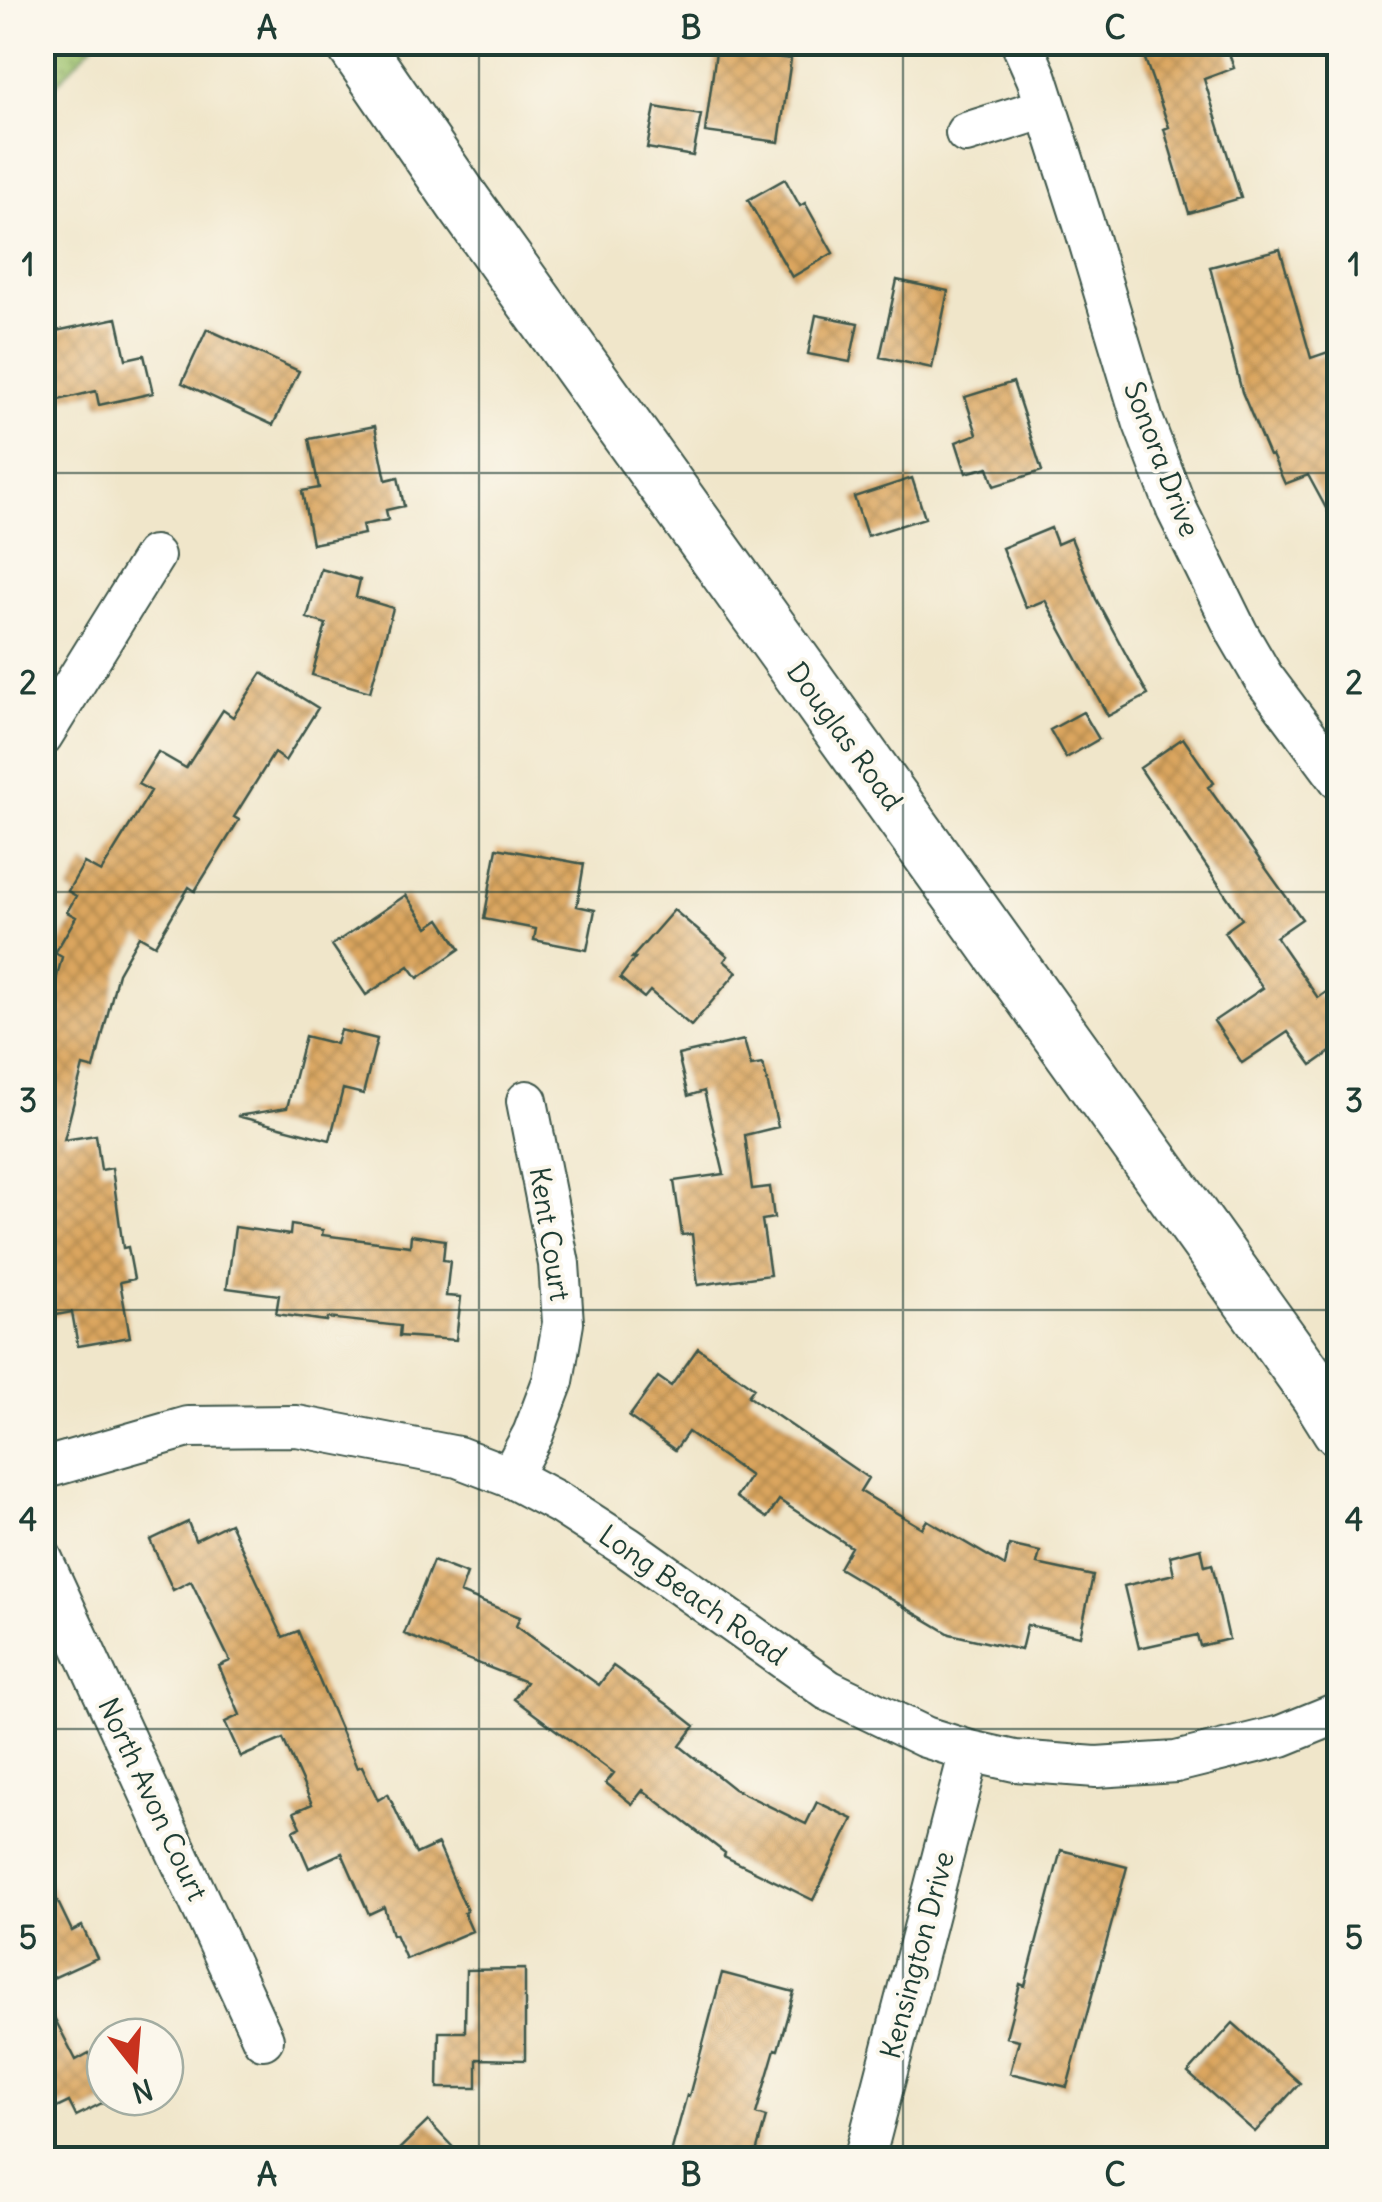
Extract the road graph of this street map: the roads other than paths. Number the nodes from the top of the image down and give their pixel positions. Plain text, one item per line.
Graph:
1 (352, 42) edge
2 (1021, 42) edge
3 (1046, 108) junction
4 (966, 133) dead end
5 (154, 556) dead end
6 (42, 736) edge
7 (1340, 780) edge
8 (527, 1101) dead end
9 (1340, 1429) edge
10 (42, 1470) edge
11 (510, 1478) junction
12 (42, 1559) edge
13 (1340, 1712) edge
14 (970, 1751) junction
15 (263, 2040) dead end
16 (870, 2158) edge

1 - 9 street, Douglas Road
2 - 3 street, Sonora Drive
3 - 4 street
3 - 7 street, Sonora Drive
5 - 6 street
8 - 11 street, Kent Court
10 - 11 street, Long Beach Road
11 - 14 street, Long Beach Road
12 - 15 street, North Avon Court
13 - 14 street, Long Beach Road
14 - 16 street, Kensington Drive

